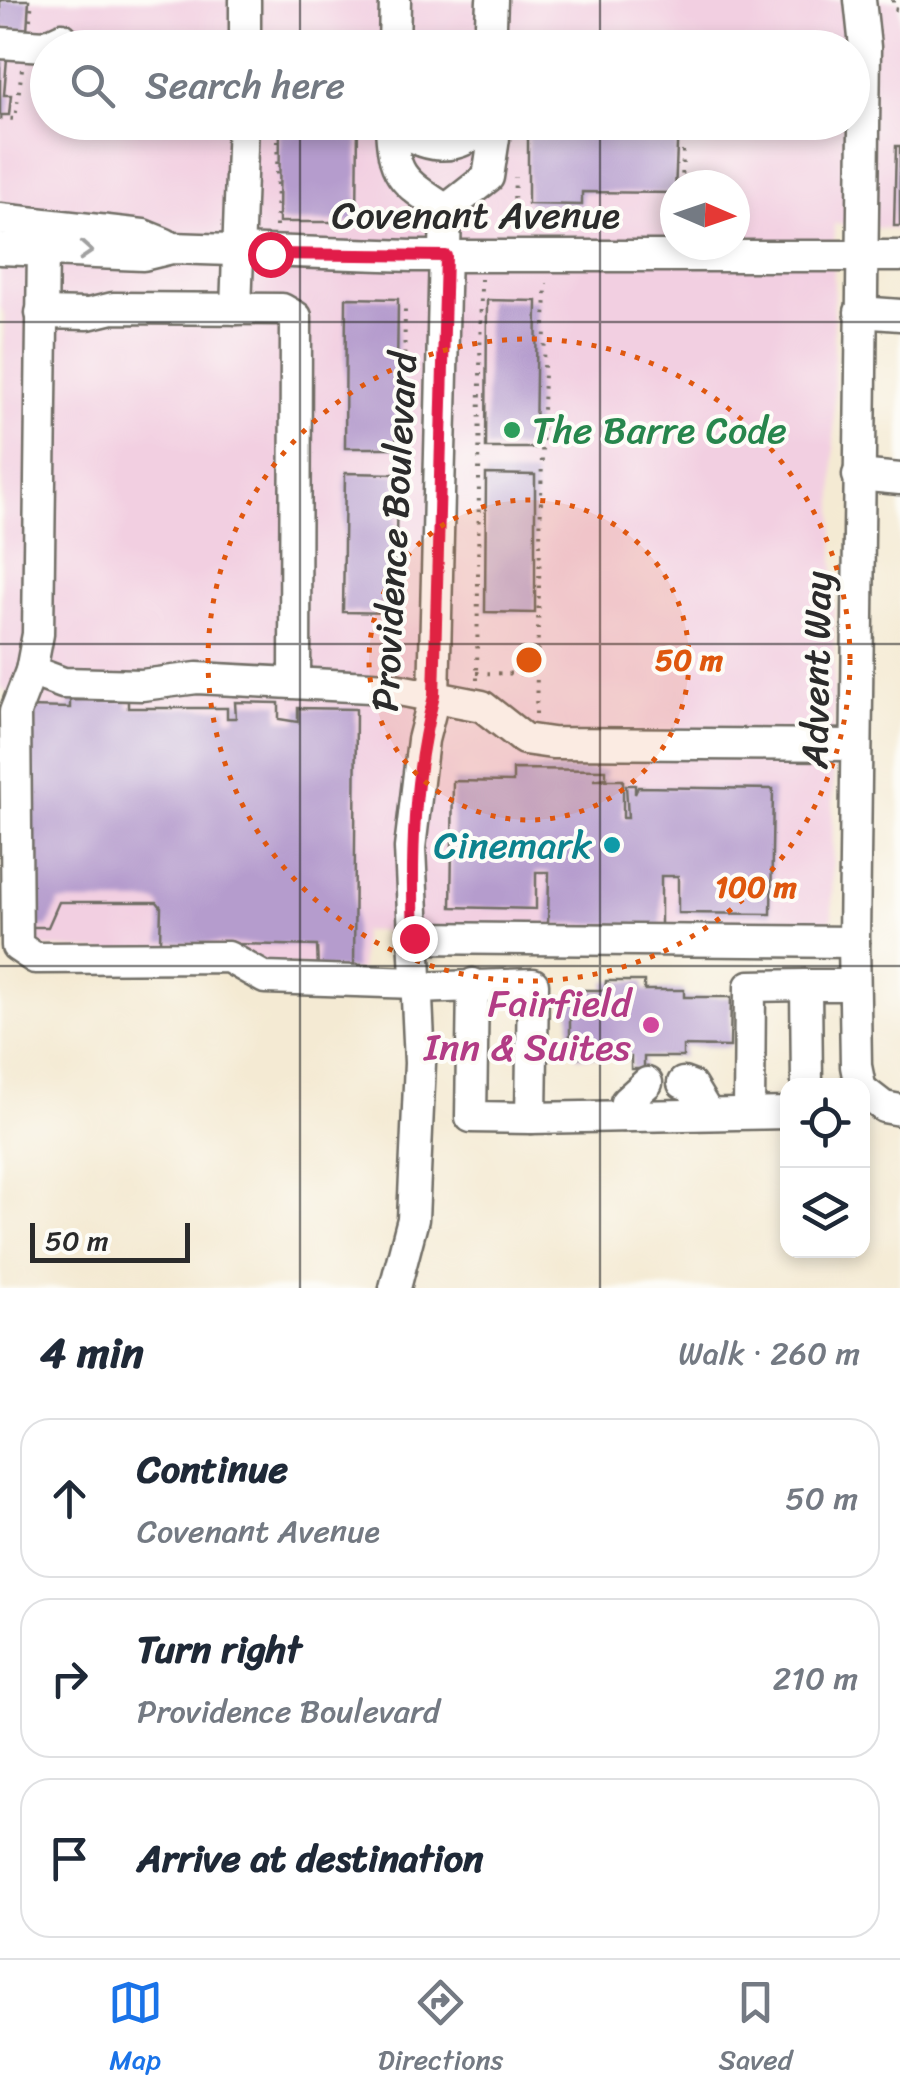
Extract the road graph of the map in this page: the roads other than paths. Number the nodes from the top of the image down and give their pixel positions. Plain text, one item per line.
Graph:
1 (245, 0) edge
2 (395, 0) edge
3 (492, 0) edge
4 (860, 0) edge
5 (244, 30) edge
6 (394, 30) edge
7 (491, 30) edge
8 (864, 30) edge
9 (243, 140) edge
10 (392, 140) edge
11 (414, 140) edge
12 (465, 140) edge
13 (494, 140) edge
14 (864, 140) edge
15 (446, 210) junction
16 (0, 219) edge
17 (43, 248) junction
18 (172, 248) junction
19 (0, 249) edge
20 (239, 250) junction
21 (446, 256) junction
22 (861, 256) junction
23 (900, 256) edge
24 (236, 309) junction
25 (860, 312) junction
26 (41, 313) junction
27 (900, 315) edge
28 (858, 475) junction
29 (900, 480) edge
30 (31, 671) junction
31 (294, 681) junction
32 (434, 696) junction
33 (855, 745) junction
34 (414, 938) junction
35 (854, 942) junction
36 (472, 984) junction
37 (416, 985) junction
38 (806, 985) junction
39 (854, 985) junction
40 (807, 1078) edge
41 (859, 1078) edge
42 (647, 1083) dead end
43 (683, 1083) dead end
44 (870, 1098) edge
45 (900, 1110) edge
46 (780, 1113) edge
47 (708, 1114) junction
48 (749, 1114) junction
49 (623, 1116) junction
50 (531, 1118) junction
51 (395, 1288) edge

1 - 5 street
2 - 6 street
3 - 7 street
4 - 8 street, Advent Way
9 - 20 street
10 - 15 street
11 - 12 street
13 - 15 street
14 - 22 street, Advent Way
15 - 21 street, Providence Boulevard
16 - 18 street, Covenant Avenue
17 -> 18 street, Covenant Avenue
17 - 19 street, Covenant Avenue
17 - 26 street
18 - 20 street, Covenant Avenue
20 - 21 street, Covenant Avenue
20 - 24 street
21 - 22 street, Covenant Avenue
21 - 32 street, Providence Boulevard
22 - 23 street, Covenant Avenue
22 - 25 street, Advent Way
24 - 26 street
24 - 31 street
25 - 27 street
25 - 28 street, Advent Way
26 - 30 street
28 - 29 street
28 - 33 street, Advent Way
30 - 31 street
30 - 37 street
31 - 32 street
32 - 33 street
32 - 34 street, Providence Boulevard
33 - 35 street, Advent Way
34 - 35 street
34 - 37 street, Providence Boulevard
35 - 39 street, Advent Way
36 - 37 street
36 - 50 street
36 - 50 street
37 - 51 street, Providence Boulevard
38 - 39 street
38 - 40 street
38 - 48 street
39 - 41 street, Advent Way
42 - 49 street
43 - 47 street
44 - 45 street, Advent Way
46 - 48 street
47 - 48 street
47 - 49 street
49 - 50 street

